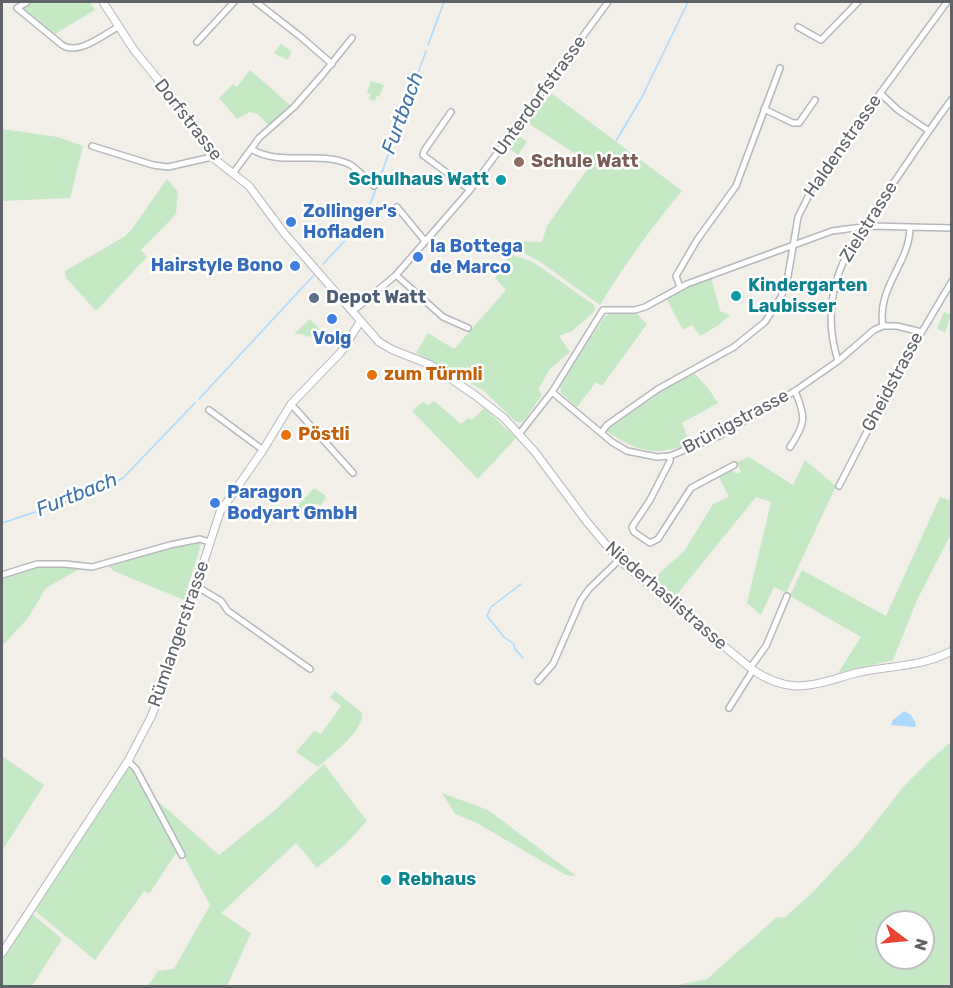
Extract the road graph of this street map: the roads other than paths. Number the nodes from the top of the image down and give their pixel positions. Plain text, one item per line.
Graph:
1 (10, 2) edge
2 (27, 2) edge
3 (101, 2) edge
4 (234, 2) edge
5 (256, 2) edge
6 (608, 2) edge
7 (858, 2) edge
8 (947, 2) edge
9 (17, 8) junction
10 (118, 27) junction
11 (798, 27) dead end
12 (352, 38) dead end
13 (197, 42) dead end
14 (332, 64) junction
15 (780, 68) dead end
16 (880, 93) junction
17 (951, 99) edge
18 (815, 100) dead end
19 (764, 109) junction
20 (451, 111) dead end
21 (929, 131) junction
22 (92, 146) dead end
23 (251, 149) junction
24 (212, 157) junction
25 (234, 172) junction
26 (374, 186) dead end
27 (470, 190) junction
28 (397, 207) dead end
29 (862, 227) junction
30 (910, 227) junction
31 (951, 228) edge
32 (425, 241) junction
33 (793, 244) junction
34 (396, 275) junction
35 (951, 281) edge
36 (680, 287) junction
37 (352, 312) junction
38 (360, 322) junction
39 (883, 326) junction
40 (468, 328) dead end
41 (921, 332) junction
42 (838, 361) junction
43 (795, 391) junction
44 (552, 392) junction
45 (291, 404) junction
46 (208, 410) dead end
47 (520, 433) junction
48 (601, 433) junction
49 (790, 447) dead end
50 (263, 450) junction
51 (670, 456) junction
52 (734, 465) dead end
53 (353, 473) dead end
54 (839, 486) dead end
55 (209, 542) junction
56 (619, 560) junction
57 (2, 575) edge
58 (196, 586) junction
59 (788, 597) dead end
60 (951, 651) edge
61 (310, 669) dead end
62 (752, 669) junction
63 (538, 681) dead end
64 (729, 708) dead end
65 (128, 761) junction
66 (182, 855) dead end
67 (2, 953) edge

1 - 9 street
2 - 9 street
3 - 10 street, Dorfstrasse
4 - 13 street
5 - 14 street
6 - 27 street, Unterdorfstrasse
7 - 11 street
8 - 16 street, Haldenstrasse
9 - 10 street
10 - 24 street, Dorfstrasse
12 - 14 street
14 - 23 street
15 - 19 street
16 - 21 street
16 - 33 street, Haldenstrasse
17 - 21 street, Zielstrasse
18 - 19 street
19 - 36 street
20 - 27 street
21 - 29 street, Zielstrasse
22 - 24 street
23 - 25 street
23 - 26 street
24 - 25 street, Dorfstrasse
25 - 37 street, Dorfstrasse
27 - 32 street, Unterdorfstrasse
28 - 32 street
29 - 30 street
29 - 33 street
29 - 42 street, Zielstrasse
30 - 31 street
30 - 39 street
32 - 34 street, Unterdorfstrasse
33 - 36 street
33 - 48 street, Haldenstrasse
34 - 37 street, Unterdorfstrasse
34 - 40 street
35 - 41 street, Gheidstrasse
36 - 44 street
37 - 38 street, Niederhaslistrasse
38 - 45 street, Rümlangerstrasse
38 - 47 street, Niederhaslistrasse
39 - 41 street
39 - 42 street, Brünigstrasse
41 - 54 street, Gheidstrasse
42 - 43 street, Brünigstrasse
43 - 49 street
43 - 51 street, Brünigstrasse
44 - 47 street
44 - 48 street, Brünigstrasse
45 - 50 street, Rümlangerstrasse
45 - 53 street
46 - 50 street
47 - 56 street, Niederhaslistrasse
48 - 51 street, Brünigstrasse
50 - 55 street, Rümlangerstrasse
51 - 52 street
55 - 57 street
55 - 58 street, Rümlangerstrasse
56 - 62 street, Niederhaslistrasse
56 - 63 street
58 - 61 street
58 - 65 street, Rümlangerstrasse
59 - 62 street
60 - 62 street, Niederhaslistrasse
62 - 64 street
65 - 66 street
65 - 67 street, Rümlangerstrasse

